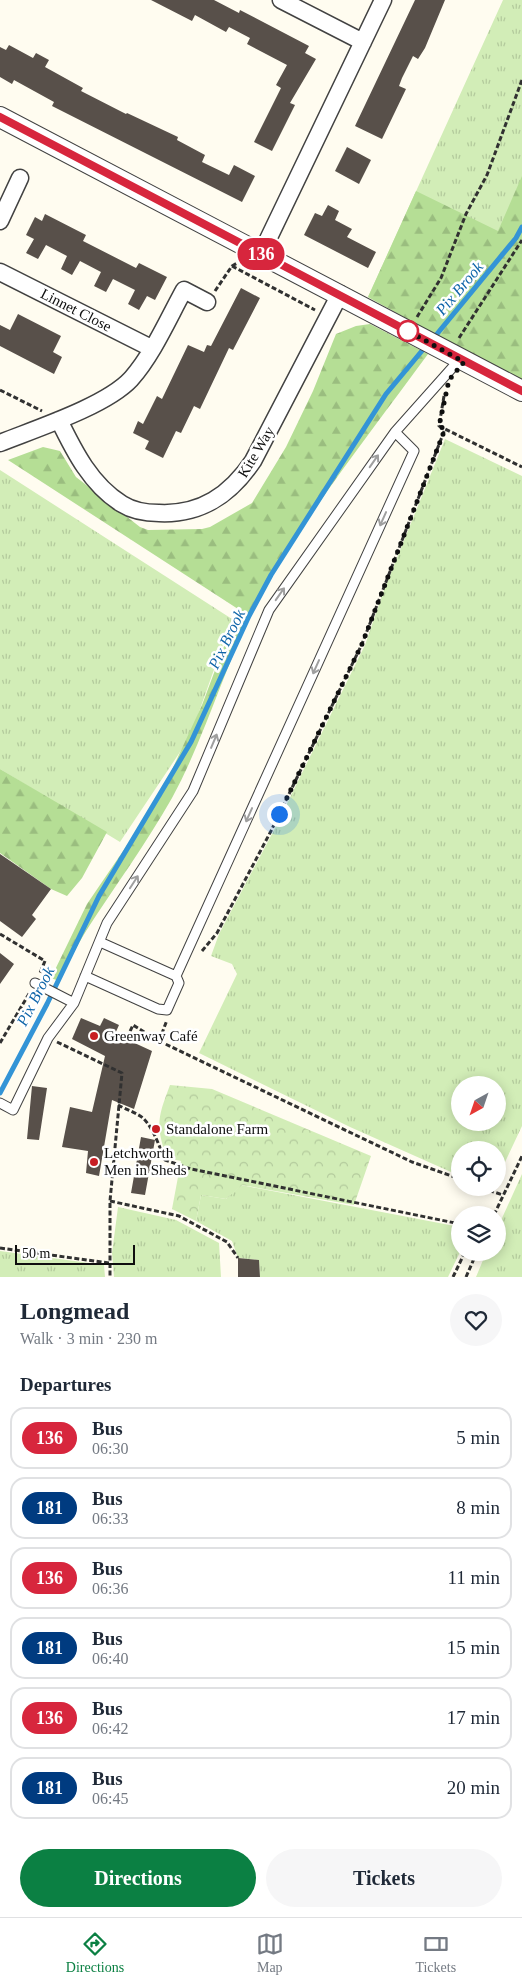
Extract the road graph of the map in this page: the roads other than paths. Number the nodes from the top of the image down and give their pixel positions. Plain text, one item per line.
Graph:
1 (281, 0) edge
2 (383, 0) edge
3 (363, 42) junction
4 (0, 117) edge
5 (20, 178) dead end
6 (0, 221) edge
7 (261, 254) junction
8 (0, 272) edge
9 (340, 294) junction
10 (207, 302) road end
11 (151, 348) junction
12 (451, 355) junction
13 (522, 391) edge
14 (59, 420) junction
15 (395, 432) junction
16 (0, 443) edge
17 (100, 942) junction
18 (85, 976) junction
19 (176, 976) junction
20 (35, 983) road end
21 (74, 1003) junction
22 (0, 1103) edge

1 - 3 street
2 - 3 street
3 - 7 street
4 - 7 street
5 - 6 street
7 - 9 street
8 - 11 street, Linnet Close
9 - 12 street
9 - 14 street, Kite Way
10 - 11 street
11 - 14 street
12 - 13 street
12 - 15 lane
14 - 16 street
17 -> 15 lane
15 -> 19 lane
17 - 18 lane
17 - 19 lane
18 - 19 lane
18 - 21 lane
20 - 21 lane
21 - 22 lane

